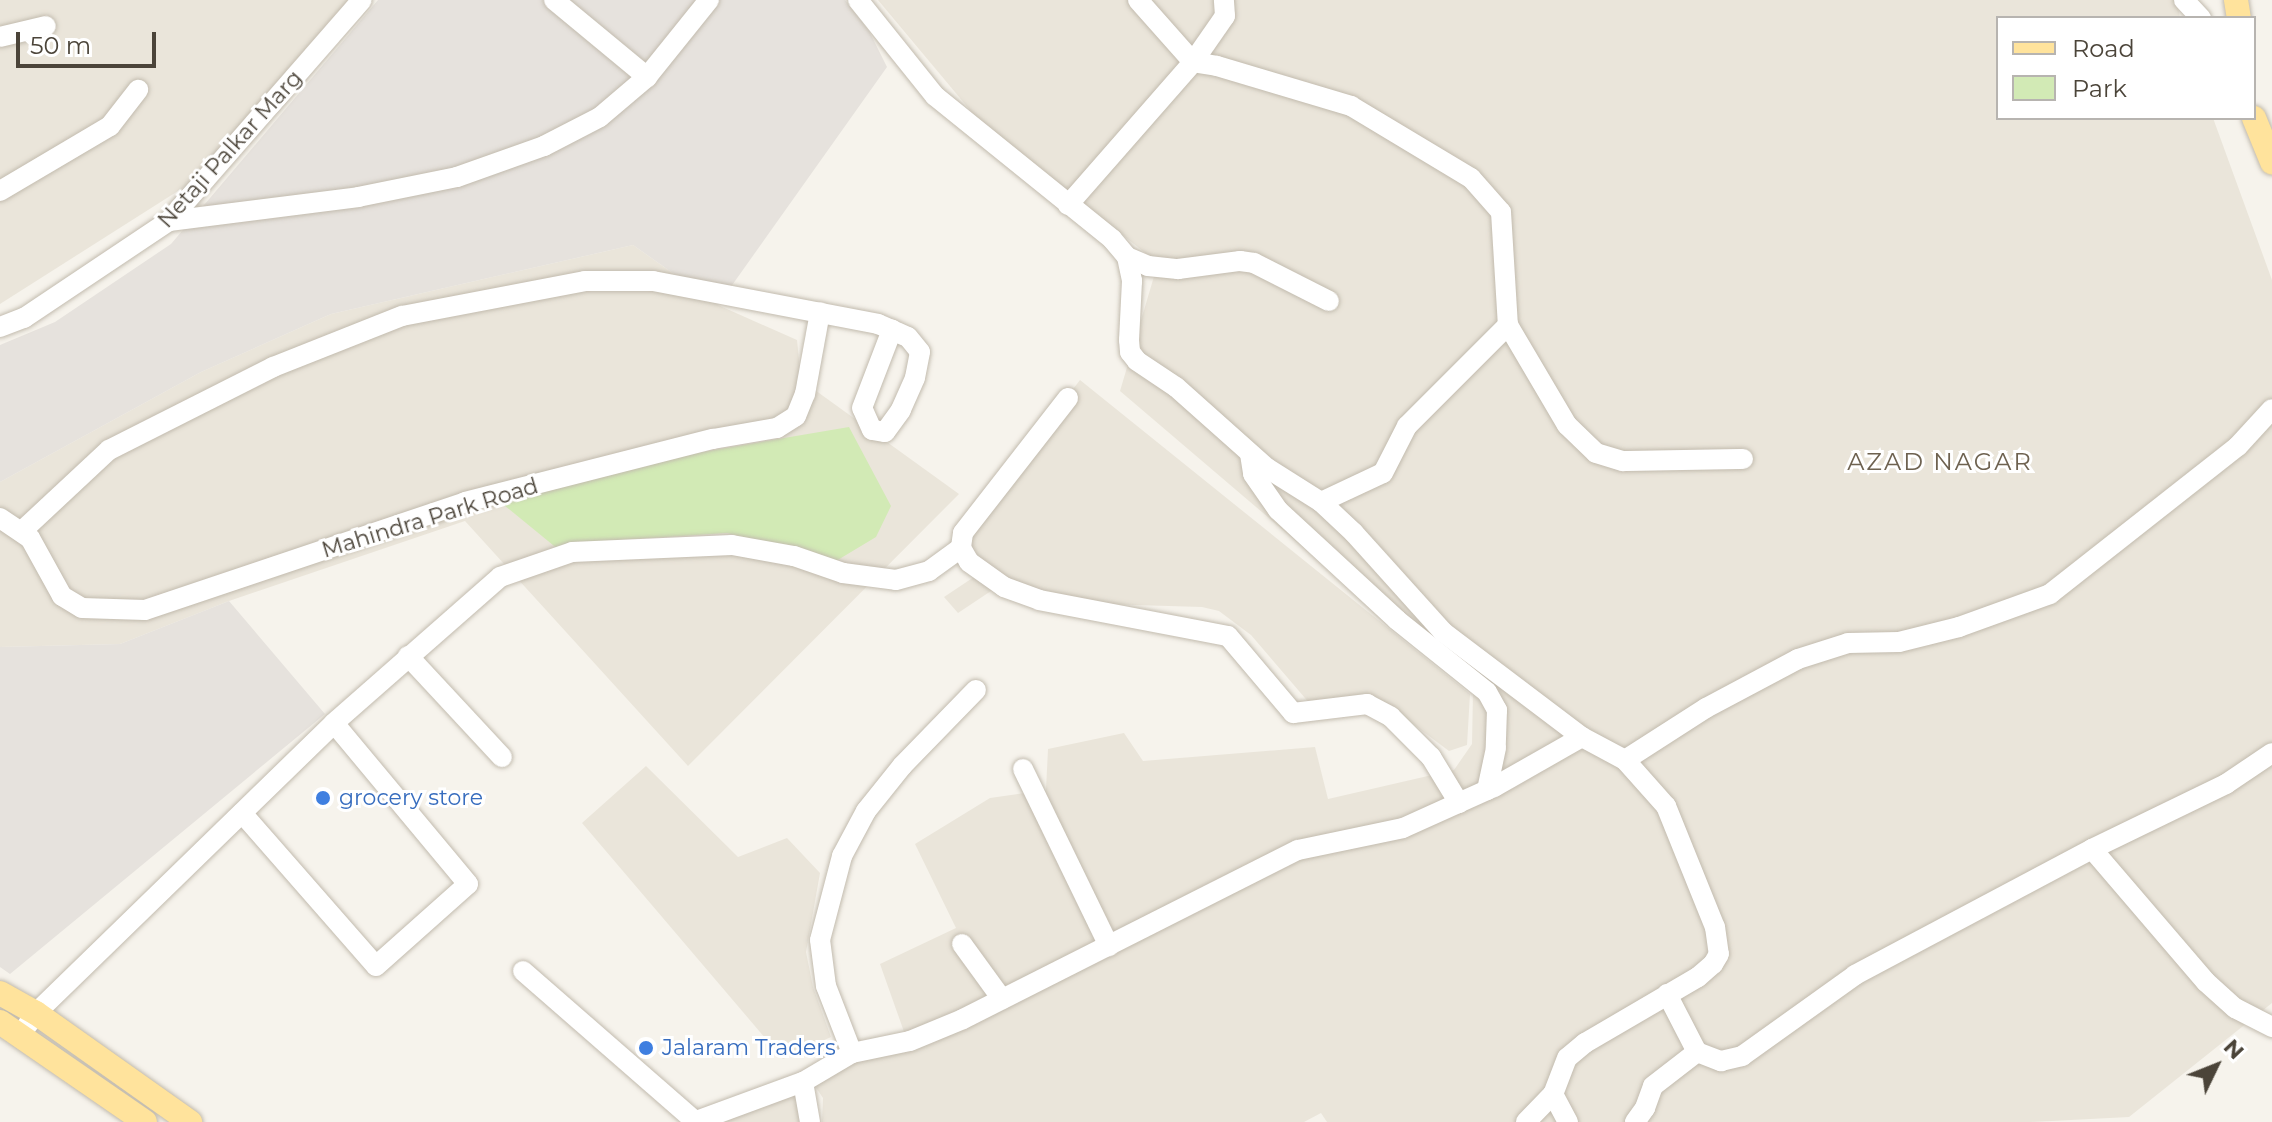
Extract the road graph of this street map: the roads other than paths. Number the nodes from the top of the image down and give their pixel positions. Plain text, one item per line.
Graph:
1 (362, 0) edge
2 (554, 0) edge
3 (709, 0) edge
4 (858, 0) edge
5 (1138, 0) edge
6 (1224, 0) edge
7 (2184, 0) edge
8 (2199, 16) edge
9 (46, 26) dead end
10 (0, 37) edge
11 (1193, 62) junction
12 (647, 77) junction
13 (138, 90) dead end
14 (2255, 120) edge
15 (2272, 162) edge
16 (0, 191) edge
17 (1068, 205) junction
18 (169, 221) junction
19 (1127, 257) junction
20 (1329, 301) dead end
21 (820, 312) junction
22 (1508, 325) junction
23 (0, 327) edge
24 (892, 330) dead end
25 (1068, 398) dead end
26 (2272, 409) edge
27 (1250, 454) junction
28 (1743, 459) dead end
29 (1321, 502) junction
30 (0, 518) edge
31 (22, 531) junction
32 (961, 548) junction
33 (408, 656) junction
34 (976, 690) dead end
35 (334, 723) junction
36 (1582, 737) junction
37 (2272, 753) edge
38 (502, 757) dead end
39 (1625, 760) junction
40 (1023, 769) dead end
41 (1487, 790) junction
42 (1459, 803) junction
43 (242, 813) junction
44 (2092, 849) junction
45 (962, 944) dead end
46 (1109, 946) junction
47 (523, 971) dead end
48 (0, 993) edge
49 (1667, 994) junction
50 (1002, 999) junction
51 (36, 1013) junction
52 (2272, 1027) edge
53 (10, 1028) edge
54 (1697, 1052) junction
55 (852, 1053) junction
56 (803, 1082) junction
57 (147, 1092) junction
58 (1553, 1094) junction
59 (1646, 1117) edge
60 (139, 1118) edge
61 (190, 1122) edge
62 (694, 1122) edge
63 (810, 1122) edge
64 (1526, 1122) edge
65 (1568, 1122) edge

1 - 18 street, Netaji Palkar Marg
2 - 12 street
3 - 12 street
4 - 17 street
5 - 11 street
6 - 11 street
7 - 8 street
9 - 10 street
11 - 17 street
11 - 22 street
12 - 18 street
13 - 16 street
14 - 15 main road
17 - 19 street
18 - 23 street, Netaji Palkar Marg
19 - 20 street
19 - 27 street
21 - 24 street
21 - 31 street
21 - 31 street, Mahindra Park Road
22 - 28 street
22 - 29 street
25 - 32 street
26 - 39 street
27 - 29 street
27 - 41 street
29 - 36 street
30 - 31 street, Mahindra Park Road
32 - 33 street
32 - 42 street
33 - 35 street
33 - 38 street
34 - 55 street
35 - 43 street
35 - 43 street
36 - 39 street
36 - 41 street
37 - 44 street
39 - 49 street
40 - 46 street
41 - 42 street
42 - 46 street
43 - 51 street
44 - 52 street
44 - 54 street
45 - 50 street
46 - 50 street
47 - 62 street
48 - 51 main road
49 - 54 street
49 - 58 street
50 - 55 street
51 - 53 street
51 - 57 main road
53 - 60 main road
54 - 59 street
55 - 56 street
56 - 62 street
56 - 63 street
57 - 60 main road
57 - 61 main road
58 - 64 street
58 - 65 street

